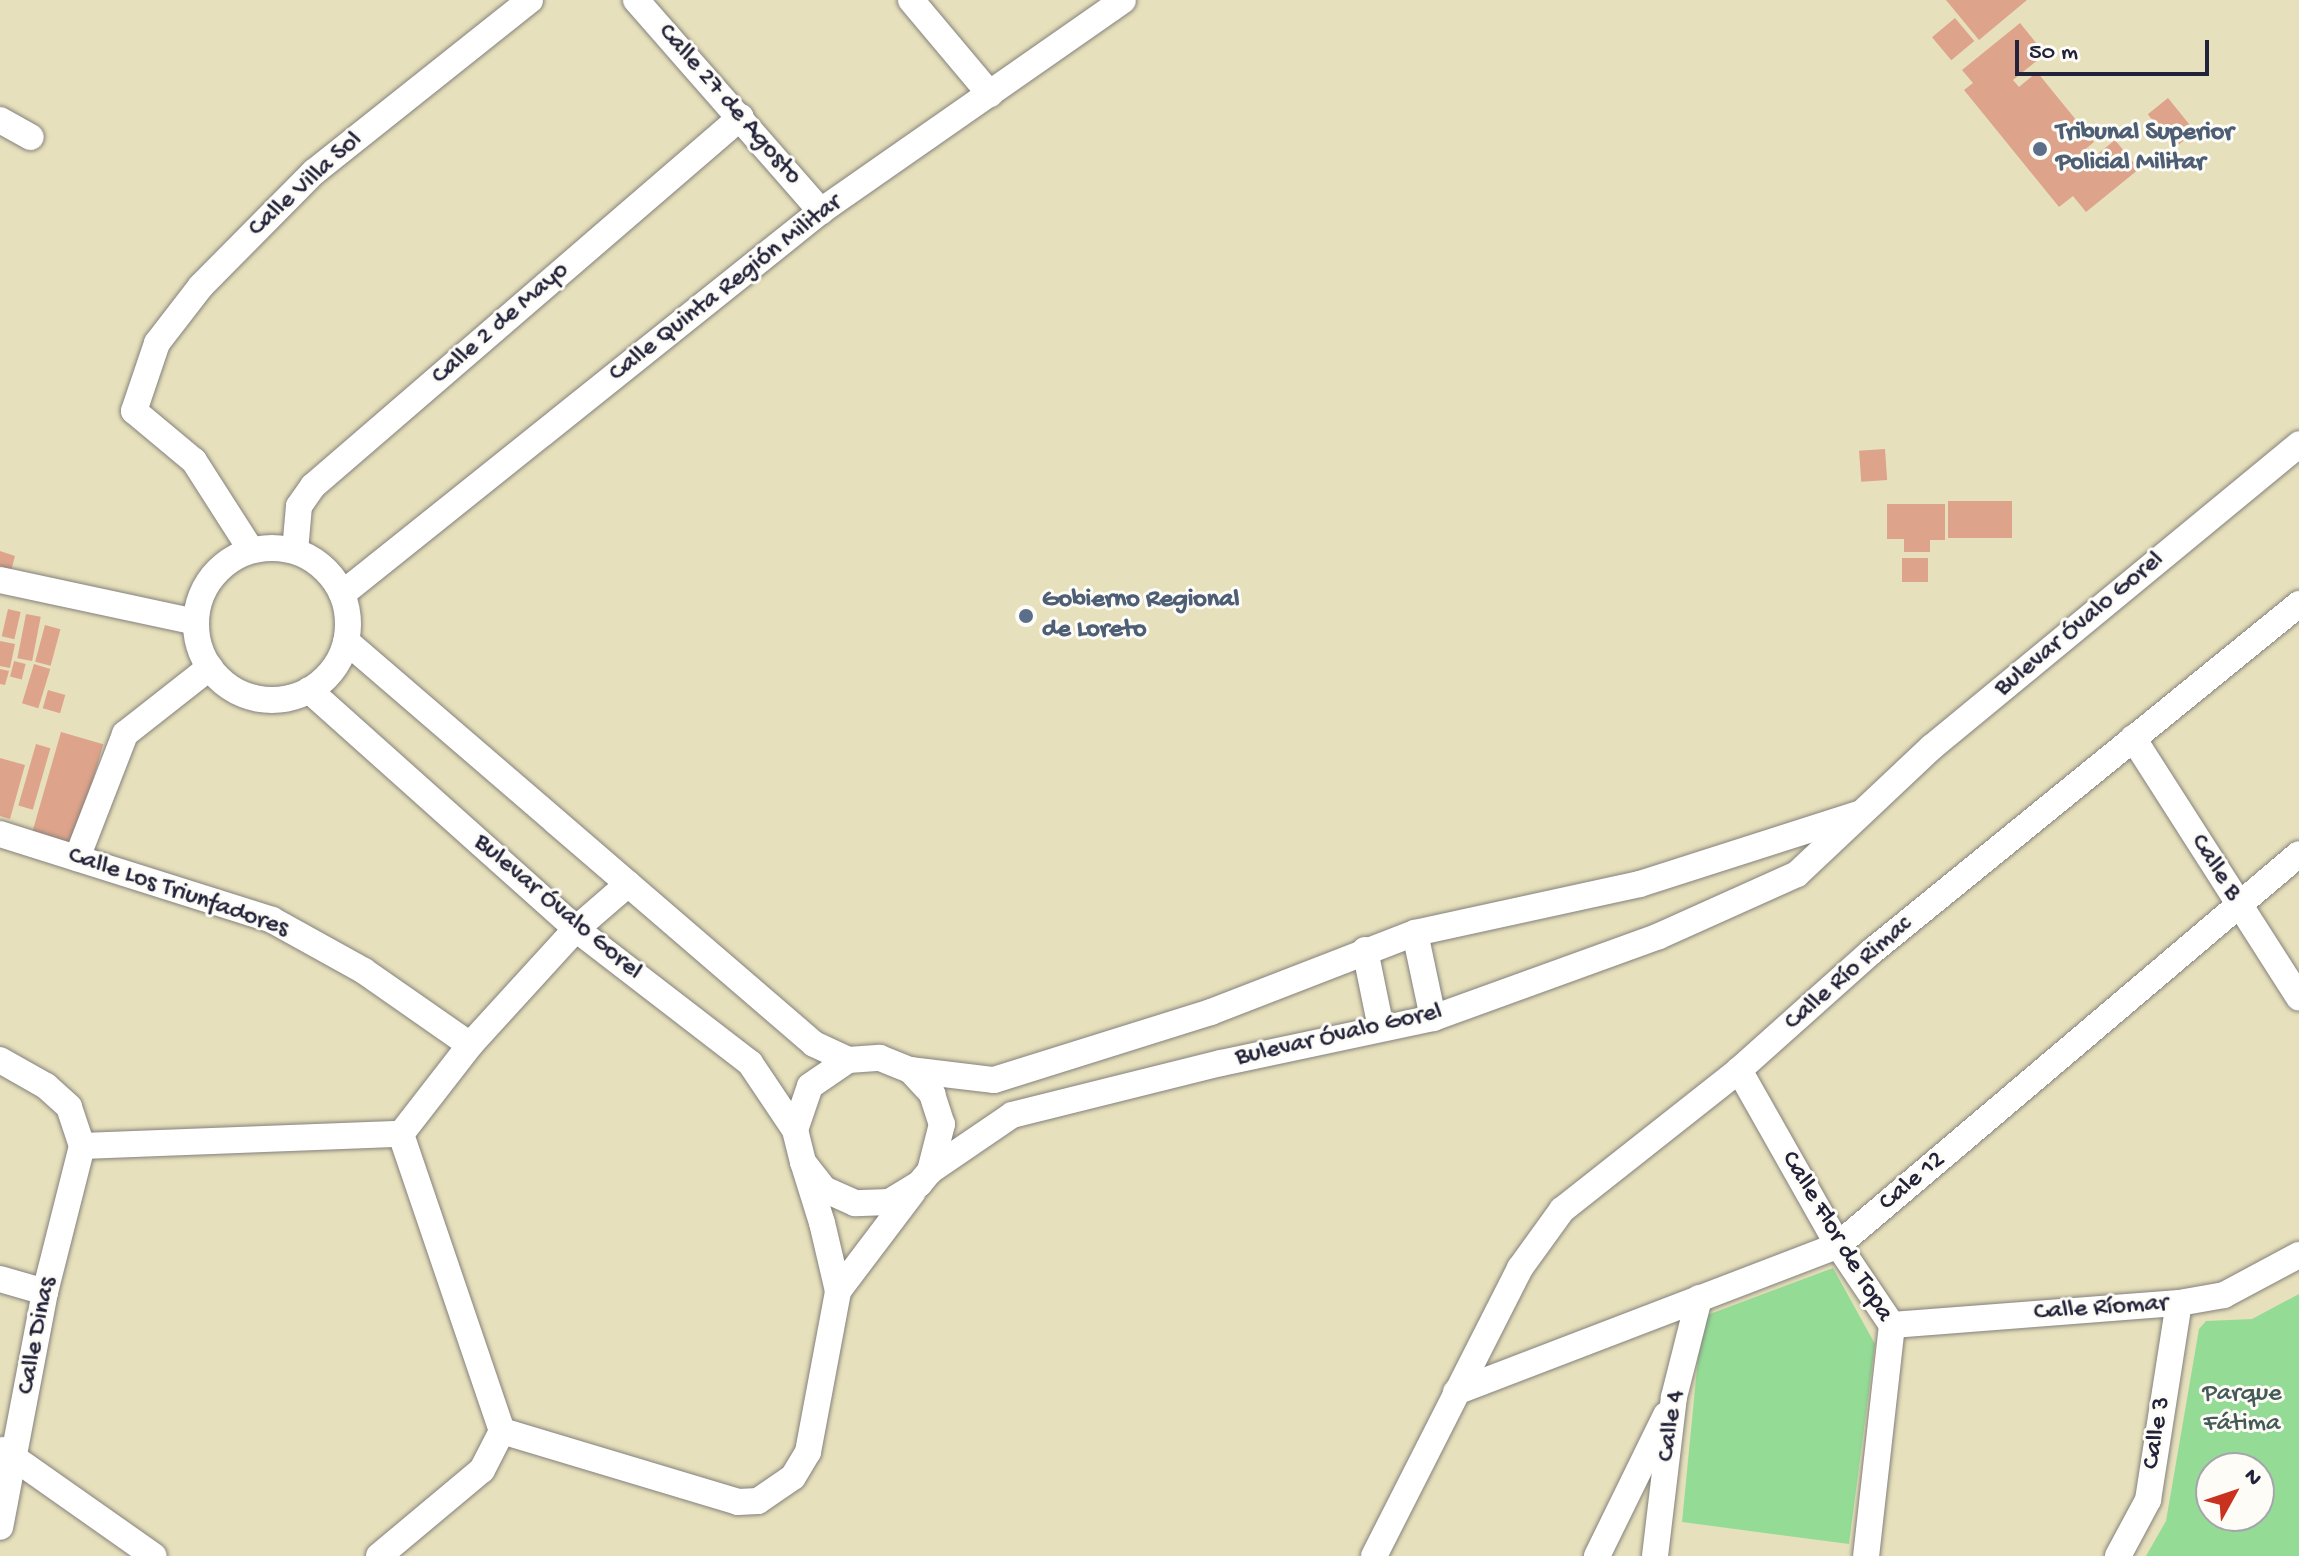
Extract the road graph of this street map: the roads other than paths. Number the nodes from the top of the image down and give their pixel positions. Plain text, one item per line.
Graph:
1 (530, 0) edge
2 (636, 0) edge
3 (911, 0) edge
4 (1123, 0) edge
5 (990, 94) junction
6 (741, 117) junction
7 (0, 120) edge
8 (31, 137) dead end
9 (821, 211) junction
10 (2299, 444) edge
11 (251, 550) junction
12 (295, 551) junction
13 (0, 580) edge
14 (342, 594) junction
15 (2299, 604) edge
16 (196, 622) junction
17 (346, 641) junction
18 (210, 667) junction
19 (309, 690) junction
20 (2133, 738) junction
21 (1865, 812) junction
22 (0, 834) edge
23 (2299, 854) edge
24 (77, 858) junction
25 (628, 884) junction
26 (2239, 906) junction
27 (576, 929) junction
28 (1415, 933) junction
29 (1365, 950) junction
30 (2299, 996) edge
31 (1433, 1018) junction
32 (1381, 1028) junction
33 (470, 1045) junction
34 (0, 1060) edge
35 (848, 1060) junction
36 (910, 1070) junction
37 (1739, 1070) junction
38 (795, 1130) junction
39 (401, 1134) junction
40 (82, 1146) junction
41 (803, 1162) junction
42 (925, 1178) junction
43 (1838, 1245) junction
44 (2299, 1255) edge
45 (0, 1279) edge
46 (838, 1291) junction
47 (45, 1292) junction
48 (1699, 1298) junction
49 (2179, 1303) junction
50 (1892, 1325) junction
51 (1456, 1392) junction
52 (1674, 1397) junction
53 (502, 1431) junction
54 (8, 1454) edge
55 (0, 1527) edge
56 (154, 1556) edge
57 (379, 1556) edge
58 (1374, 1556) edge
59 (1597, 1556) edge
60 (1655, 1556) edge
61 (1866, 1556) edge
62 (2118, 1556) edge

1 - 11 street, Calle Villa Sol
2 - 6 street, Calle 27 de Agosto
3 - 5 street
4 - 5 street, Calle Quinta Región Militar
5 - 9 street, Calle Quinta Región Militar
6 - 9 street, Calle 27 de Agosto
6 - 12 street, Calle 2 de Mayo
7 - 8 street
9 - 14 street, Calle Quinta Región Militar
10 - 21 street, Bulevar Óvalo Gorel
11 - 12 street
11 - 16 street
12 - 14 street
13 - 16 street
14 - 17 street
15 - 20 street, Calle Río Rimac
16 - 18 street
17 - 19 street
17 - 25 street, Bulevar Óvalo Gorel
18 - 19 street
18 - 24 street
19 - 27 street, Bulevar Óvalo Gorel
20 - 26 street, Calle B
20 - 37 street, Calle Río Rimac
21 - 28 street, Bulevar Óvalo Gorel
21 - 31 street, Bulevar Óvalo Gorel
22 - 24 street, Calle Los Triunfadores
23 - 26 street, Cale 12
24 - 33 street, Calle Los Triunfadores
25 - 27 street
25 - 35 street, Bulevar Óvalo Gorel
26 - 30 street, Calle B
26 - 43 street, Cale 12
27 - 33 street
27 - 38 street, Bulevar Óvalo Gorel
28 - 29 street, Bulevar Óvalo Gorel
28 - 31 street
29 - 32 street
29 - 36 street, Bulevar Óvalo Gorel
31 - 32 street, Bulevar Óvalo Gorel
32 - 42 street, Bulevar Óvalo Gorel
33 - 39 street
34 - 40 street
35 - 36 street, Bulevar Óvalo Gorel
35 - 38 street
36 - 42 street
37 - 43 street, Calle Flor de Topa
37 - 51 street, Calle Río Rimac
38 - 41 street, Bulevar Óvalo Gorel
39 - 40 street
39 - 53 street
40 - 47 street, Calle Dinas
41 - 42 street, Bulevar Óvalo Gorel
41 - 46 street
42 - 46 street
43 - 48 street, Cale 12
43 - 50 street, Calle Flor de Topa
44 - 49 street, Calle Ríomar
45 - 47 street
46 - 53 street
47 - 54 street, Calle Dinas
48 - 51 street, Cale 12
48 - 52 street, Calle 4
49 - 50 street, Calle Ríomar
49 - 62 street, Calle 3
50 - 61 street, Calle Flor de Topa
51 - 58 street, Calle Río Rimac
52 - 59 street
52 - 60 street, Calle 4
53 - 57 street
54 - 55 street, Calle Dinas
54 - 56 street

